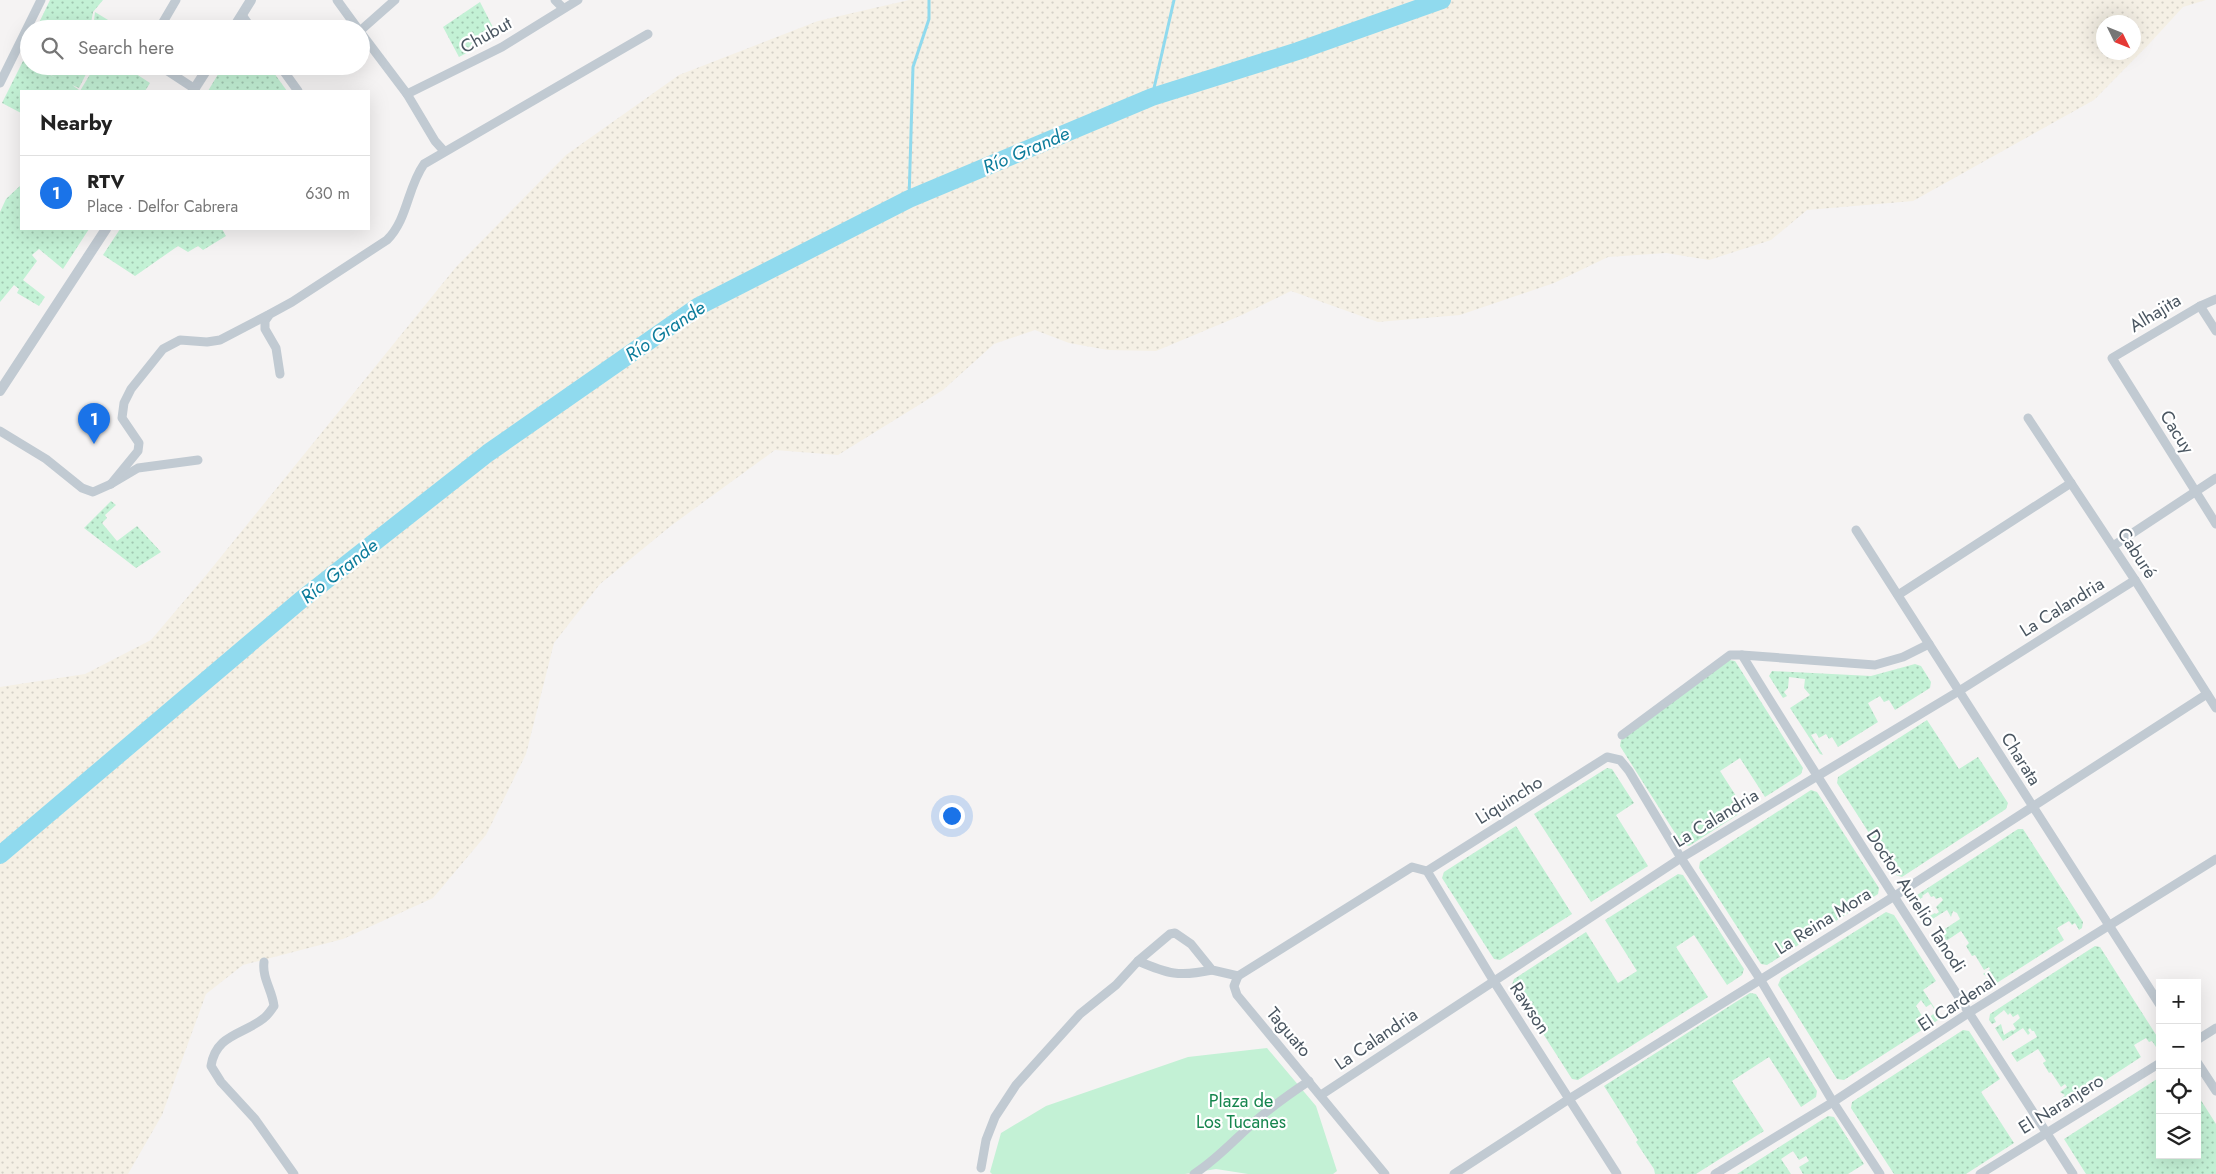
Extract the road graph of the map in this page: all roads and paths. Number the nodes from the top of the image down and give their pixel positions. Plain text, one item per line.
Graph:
1 (41, 0) edge
2 (176, 0) edge
3 (251, 0) edge
4 (337, 0) edge
5 (395, 0) edge
6 (555, 0) edge
7 (578, 0) edge
8 (563, 8) junction
9 (242, 15) junction
10 (31, 20) edge
11 (164, 20) edge
12 (239, 20) edge
13 (246, 20) edge
14 (352, 20) edge
15 (370, 22) edge
16 (648, 34) dead end
17 (20, 43) edge
18 (370, 44) edge
19 (173, 75) edge
20 (203, 75) edge
21 (286, 75) edge
22 (0, 83) edge
23 (194, 90) edge
24 (297, 90) edge
25 (407, 94) junction
26 (444, 151) junction
27 (105, 230) edge
28 (2216, 299) edge
29 (2200, 306) junction
30 (270, 314) junction
31 (2216, 332) edge
32 (2112, 358) joint
33 (280, 374) dead end
34 (0, 391) edge
35 (2028, 418) dead end
36 (0, 431) edge
37 (198, 460) dead end
38 (2216, 478) edge
39 (2071, 483) junction
40 (111, 484) junction
41 (2195, 492) junction
42 (2216, 524) edge
43 (1856, 530) dead end
44 (2113, 546) junction
45 (2136, 580) junction
46 (1898, 595) junction
47 (1929, 644) junction
48 (1742, 655) junction
49 (1959, 691) junction
50 (2207, 694) junction
51 (2216, 708) edge
52 (1622, 735) dead end
53 (1816, 777) junction
54 (2032, 807) junction
55 (1681, 858) junction
56 (2216, 859) edge
57 (1428, 871) junction
58 (1893, 897) junction
59 (2109, 926) junction
60 (1138, 961) junction
61 (264, 962) dead end
62 (1212, 970) junction
63 (1238, 976) junction
64 (1760, 979) junction
65 (1493, 980) junction
66 (2156, 999) edge
67 (1970, 1012) junction
68 (2216, 1028) edge
69 (2201, 1037) edge
70 (2156, 1065) edge
71 (2201, 1068) edge
72 (1309, 1081) junction
73 (2216, 1091) edge
74 (1321, 1095) junction
75 (1569, 1099) junction
76 (1833, 1102) junction
77 (2046, 1132) junction
78 (981, 1168) dead end
79 (294, 1174) edge
80 (1194, 1174) edge
81 (1386, 1174) edge
82 (1454, 1174) edge
83 (1617, 1174) edge
84 (1715, 1174) edge
85 (1880, 1174) edge
86 (1980, 1174) edge
87 (2073, 1174) edge

1 - 10 street
2 - 11 street
3 - 9 street
4 - 14 street
5 - 15 street
6 - 8 street
7 - 8 street, Chubut
8 - 25 street, Chubut
9 - 12 street
9 - 13 street
16 - 26 street
17 - 22 street
18 - 25 street
19 - 23 street
20 - 23 street
21 - 24 street
25 - 26 street
26 - 30 street
27 - 34 street
28 - 29 street, Alhajita
29 - 31 street
29 - 32 street, Alhajita
30 - 33 street
30 - 40 street
32 - 41 street, Cacuy
35 - 39 street, Caburé
36 - 40 street
37 - 40 street
38 - 41 street
39 - 44 street, Caburé
39 - 46 street
41 - 42 street, Cacuy
41 - 44 street
43 - 46 street, Charata
44 - 45 street, Caburé
45 - 49 street, La Calandria
45 - 50 street, Caburé
46 - 47 street, Charata
47 - 48 street
47 - 49 street, Charata
48 - 52 street
48 - 53 street, Doctor Aurelio Tanodi
49 - 53 street, La Calandria
49 - 54 street, Charata
50 - 51 street, Caburé
50 - 54 street, La Reina Mora
53 - 55 street, La Calandria
53 - 58 street, Doctor Aurelio Tanodi
54 - 58 street, La Reina Mora
54 - 59 street, Charata
55 - 57 street, Liquincho
55 - 64 street
55 - 65 street, La Calandria
56 - 59 street, El Cardenal
57 - 63 street
57 - 65 street, Rawson
58 - 64 street, La Reina Mora
58 - 67 street, Doctor Aurelio Tanodi
59 - 66 street, Charata
59 - 67 street, El Cardenal
60 - 62 street
60 - 62 street
60 - 78 street
61 - 79 street
62 - 63 street
63 - 72 street, Taguato
64 - 75 street, La Reina Mora
64 - 76 street
65 - 74 street, La Calandria
65 - 75 street, Rawson
67 - 76 street, El Cardenal
67 - 77 street, Doctor Aurelio Tanodi
68 - 69 street
70 - 77 street, El Naranjero
71 - 73 street
72 - 74 street, Taguato
72 - 80 street
74 - 81 street, Taguato
75 - 82 street, La Reina Mora
75 - 83 street, Rawson
76 - 84 street, El Cardenal
76 - 85 street
77 - 86 street, El Naranjero
77 - 87 street, Doctor Aurelio Tanodi

